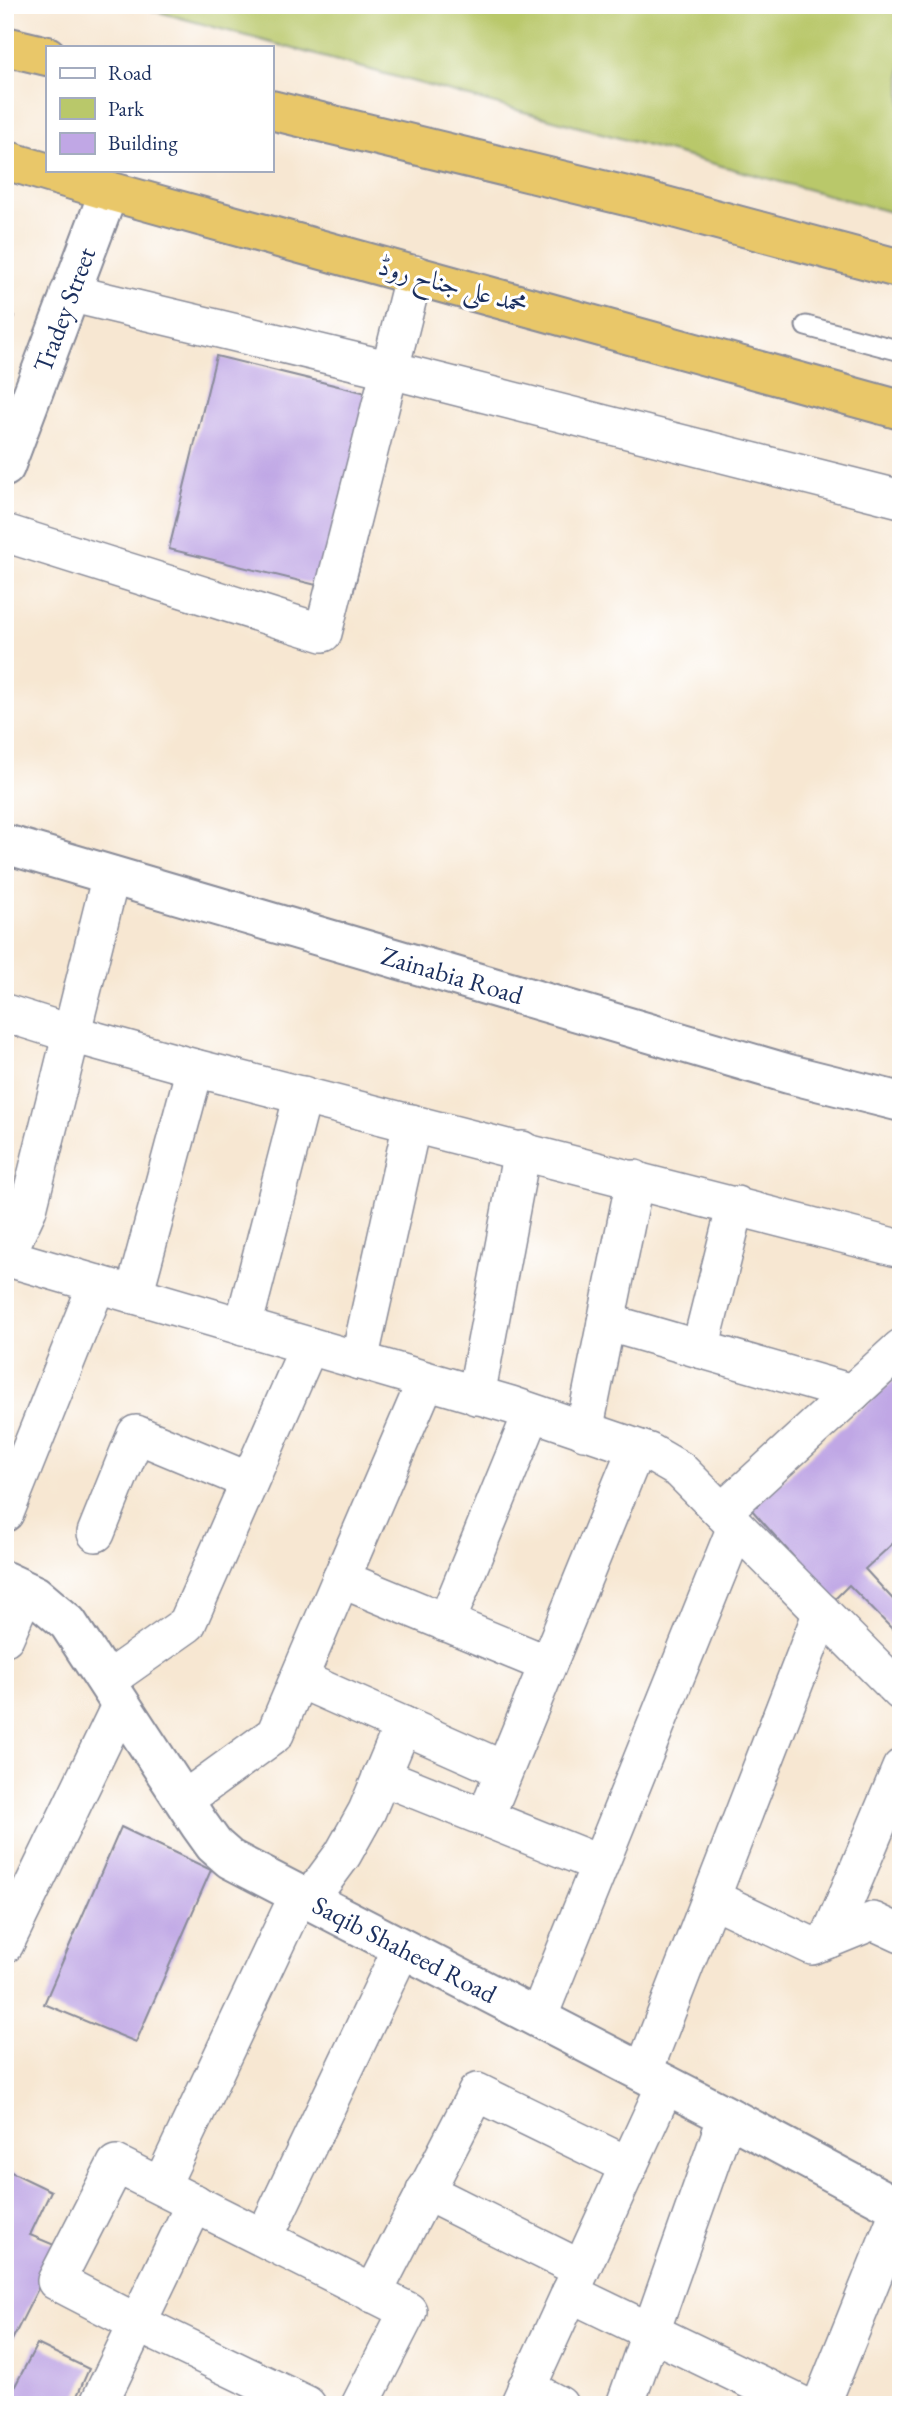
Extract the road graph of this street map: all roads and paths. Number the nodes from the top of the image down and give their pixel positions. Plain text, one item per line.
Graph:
1 (5, 46) edge
2 (46, 56) edge
3 (273, 110) edge
4 (5, 160) edge
5 (109, 191) junction
6 (901, 269) edge
7 (414, 274) junction
8 (69, 293) junction
9 (806, 326) dead end
10 (901, 351) edge
11 (391, 370) junction
12 (901, 410) edge
13 (5, 467) edge
14 (901, 499) edge
15 (5, 533) edge
16 (5, 844) edge
17 (111, 875) junction
18 (5, 1013) edge
19 (72, 1034) junction
20 (195, 1068) junction
21 (303, 1095) junction
22 (901, 1102) edge
23 (412, 1123) junction
24 (522, 1150) junction
25 (635, 1179) junction
26 (736, 1205) junction
27 (901, 1249) edge
28 (5, 1258) edge
29 (97, 1284) junction
30 (134, 1295) junction
31 (606, 1322) junction
32 (243, 1327) junction
33 (309, 1346) junction
34 (901, 1348) edge
35 (700, 1349) junction
36 (359, 1361) junction
37 (425, 1381) junction
38 (852, 1393) junction
39 (476, 1396) junction
40 (533, 1413) junction
41 (584, 1431) junction
42 (636, 1449) junction
43 (250, 1481) junction
44 (5, 1513) edge
45 (729, 1520) junction
46 (96, 1533) dead end
47 (341, 1579) junction
48 (15, 1586) edge
49 (822, 1612) junction
50 (446, 1623) junction
51 (5, 1637) edge
52 (547, 1664) junction
53 (299, 1679) junction
54 (114, 1692) junction
55 (901, 1692) edge
56 (403, 1725) junction
57 (901, 1768) edge
58 (504, 1770) junction
59 (382, 1776) junction
60 (184, 1800) junction
61 (485, 1818) junction
62 (600, 1864) junction
63 (304, 1897) junction
64 (711, 1898) junction
65 (901, 1934) edge
66 (829, 1939) junction
67 (5, 1944) edge
68 (402, 1948) junction
69 (538, 2018) junction
70 (655, 2079) junction
71 (727, 2116) junction
72 (629, 2166) junction
73 (161, 2186) junction
74 (425, 2191) junction
75 (195, 2203) junction
76 (900, 2209) edge
77 (264, 2238) junction
78 (576, 2281) junction
79 (373, 2294) junction
80 (137, 2323) junction
81 (650, 2332) junction
82 (258, 2394) edge
83 (522, 2396) edge
84 (98, 2405) edge
85 (307, 2405) edge
86 (360, 2405) edge
87 (559, 2405) edge
88 (625, 2405) edge
89 (802, 2405) edge
90 (821, 2405) edge

1 - 2 highway
3 - 6 highway
4 - 5 highway, محمد علی جناح روڈ
5 - 7 highway, محمد علی جناح روڈ
5 - 8 street, Tradey Street
7 - 11 street
7 - 12 highway, محمد علی جناح روڈ
8 - 11 street
8 - 13 street, Tradey Street
9 - 10 lane
11 - 14 street
11 - 15 street
16 - 17 street, Zainabia Road
17 - 19 street
17 - 22 street, Zainabia Road
18 - 19 street
19 - 20 street
19 - 28 street
20 - 21 street
20 - 30 street
21 - 23 street
21 - 32 street
23 - 24 street
23 - 36 street
24 - 25 street
24 - 39 street
25 - 26 street
25 - 31 street
26 - 27 street
26 - 35 street
28 - 29 street
29 - 30 street
29 - 44 street
30 - 32 street
31 - 35 street
31 - 41 street
32 - 33 street
33 - 36 street
33 - 43 street
34 - 38 street
35 - 38 street
36 - 37 street
37 - 39 street
37 - 47 street
38 - 45 street
39 - 40 street
40 - 41 street
40 - 50 street
41 - 42 street
42 - 45 street
42 - 52 street
43 - 46 street
43 - 54 street
45 - 49 street
45 - 62 street
47 - 50 street
47 - 53 street
48 - 51 street
48 - 54 street, Saqib Shaheed Road
49 - 55 street
49 - 64 street
50 - 52 street
52 - 58 street
53 - 56 street
53 - 60 street
54 - 60 street, Saqib Shaheed Road
54 - 67 street
56 - 58 street
56 - 59 street
57 - 66 street
58 - 61 street
59 - 61 street
59 - 63 street
60 - 63 street, Saqib Shaheed Road
61 - 62 street
62 - 69 street
63 - 68 street, Saqib Shaheed Road
63 - 73 street
64 - 66 street
64 - 70 street
65 - 66 street
68 - 69 street, Saqib Shaheed Road
68 - 77 street
69 - 70 street, Saqib Shaheed Road
70 - 71 street, Saqib Shaheed Road
70 - 72 street
71 - 76 street, Saqib Shaheed Road
71 - 81 street
72 - 74 street
72 - 78 street
73 - 75 street
73 - 80 street
74 - 78 street
74 - 79 street
75 - 77 street
75 - 80 street
76 - 90 street
77 - 79 street
78 - 81 street
78 - 83 street
79 - 86 street
80 - 82 street
80 - 84 street
81 - 88 street
81 - 89 street
82 - 85 street
83 - 87 street

